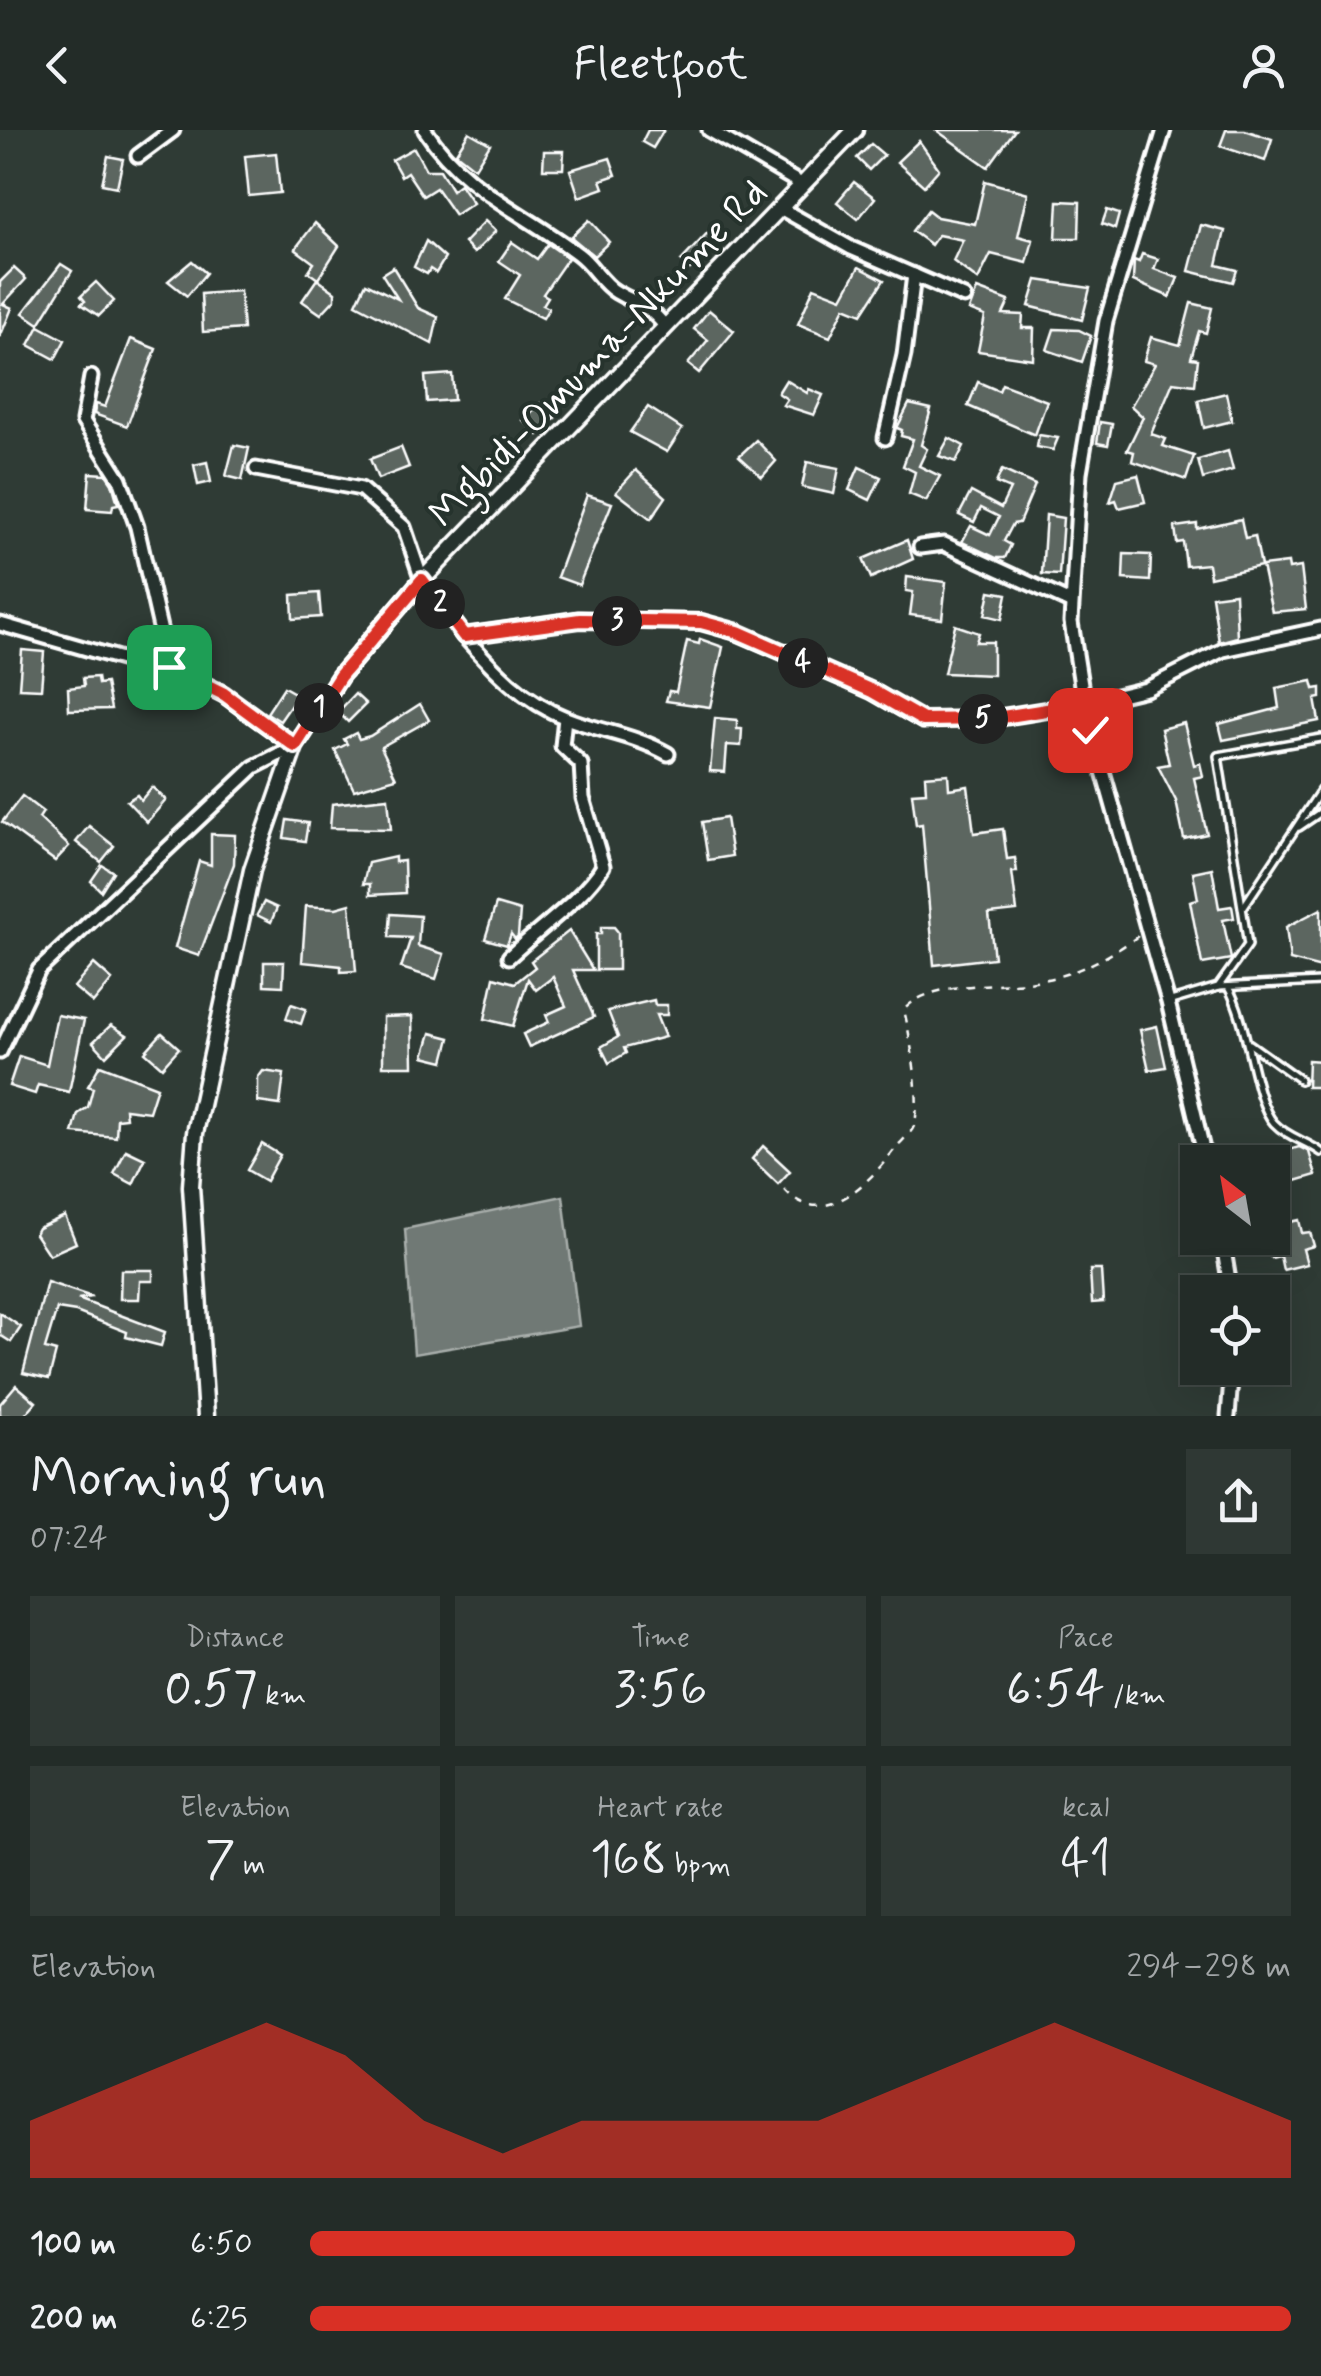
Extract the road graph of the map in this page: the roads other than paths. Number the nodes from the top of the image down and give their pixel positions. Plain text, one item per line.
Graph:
1 (174, 130) edge
2 (425, 130) edge
3 (709, 130) edge
4 (855, 130) edge
5 (1164, 130) edge
6 (138, 156) dead end
7 (803, 185) junction
8 (780, 208) junction
9 (914, 276) junction
10 (964, 298) dead end
11 (664, 326) junction
12 (91, 377) dead end
13 (885, 438) dead end
14 (256, 469) dead end
15 (920, 547) dead end
16 (422, 580) junction
17 (1070, 602) junction
18 (0, 624) edge
19 (1321, 628) edge
20 (464, 636) junction
21 (169, 667) junction
22 (1084, 704) junction
23 (564, 718) junction
24 (1321, 738) edge
25 (295, 746) junction
26 (668, 754) dead end
27 (1321, 790) edge
28 (1321, 812) edge
29 (1294, 832) junction
30 (1242, 909) junction
31 (509, 957) dead end
32 (1321, 982) edge
33 (1228, 987) junction
34 (1218, 988) junction
35 (1168, 1002) junction
36 (1250, 1044) junction
37 (0, 1052) edge
38 (1300, 1080) dead end
39 (1202, 1145) edge
40 (1321, 1152) edge
41 (1231, 1385) edge
42 (206, 1416) edge
43 (1228, 1416) edge

1 - 6 street
2 - 11 street
3 - 7 street
4 - 7 street, Mgbidi-Omuma-Nkume Rd
5 - 17 street
7 - 8 street, Mgbidi-Omuma-Nkume Rd
8 - 9 street
8 - 11 street, Mgbidi-Omuma-Nkume Rd
9 - 10 street
9 - 13 street
11 - 16 street, Mgbidi-Omuma-Nkume Rd
12 - 21 street
14 - 16 street
15 - 17 street
16 - 20 street
16 - 25 street, Mgbidi-Omuma-Nkume Rd
17 - 22 street
18 - 21 street
19 - 22 street
20 - 22 street
20 - 23 street
21 - 25 street
22 - 35 street
23 - 26 street
23 - 31 street
24 - 30 lane
25 - 37 street
25 - 42 street, Mgbidi-Omuma-Nkume Rd
27 - 29 lane
28 - 29 lane
29 - 30 lane
30 - 34 lane
32 - 33 lane
33 - 34 lane
33 - 36 lane
34 - 35 lane
35 - 39 street
36 - 38 lane
36 - 40 lane
41 - 43 street

